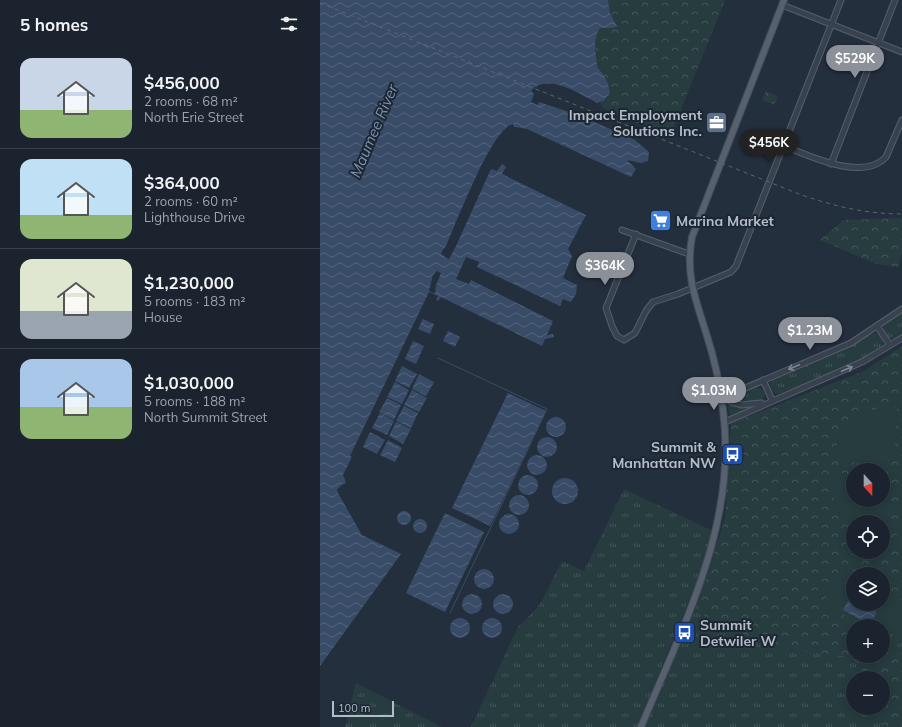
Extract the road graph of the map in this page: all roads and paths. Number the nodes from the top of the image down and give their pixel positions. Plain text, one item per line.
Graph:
1 (841, 0) edge
2 (895, 0) edge
3 (783, 2) edge
4 (832, 24) junction
5 (878, 42) junction
6 (902, 52) edge
7 (902, 120) edge
8 (784, 146) junction
9 (831, 164) junction
10 (622, 230) dead end
11 (636, 234) junction
12 (689, 254) junction
13 (691, 289) junction
14 (902, 309) edge
15 (877, 326) junction
16 (902, 338) edge
17 (890, 345) junction
18 (764, 380) junction
19 (722, 398) junction
20 (772, 400) junction
21 (725, 422) junction
22 (641, 727) edge

1 - 4 street
2 - 5 street
3 - 4 street
3 - 12 main road
4 - 5 street
4 - 8 street
5 - 6 street
5 - 9 street
7 - 9 street
8 - 9 street
8 - 13 street
10 - 11 street
11 - 12 street
11 - 13 street
12 - 13 main road
13 - 19 main road
14 - 15 street
15 - 17 street
15 -> 18 street
16 - 17 street
20 -> 17 street
18 - 19 street
18 - 20 street
19 - 20 street
19 - 21 main road
20 - 21 street
21 - 22 main road

